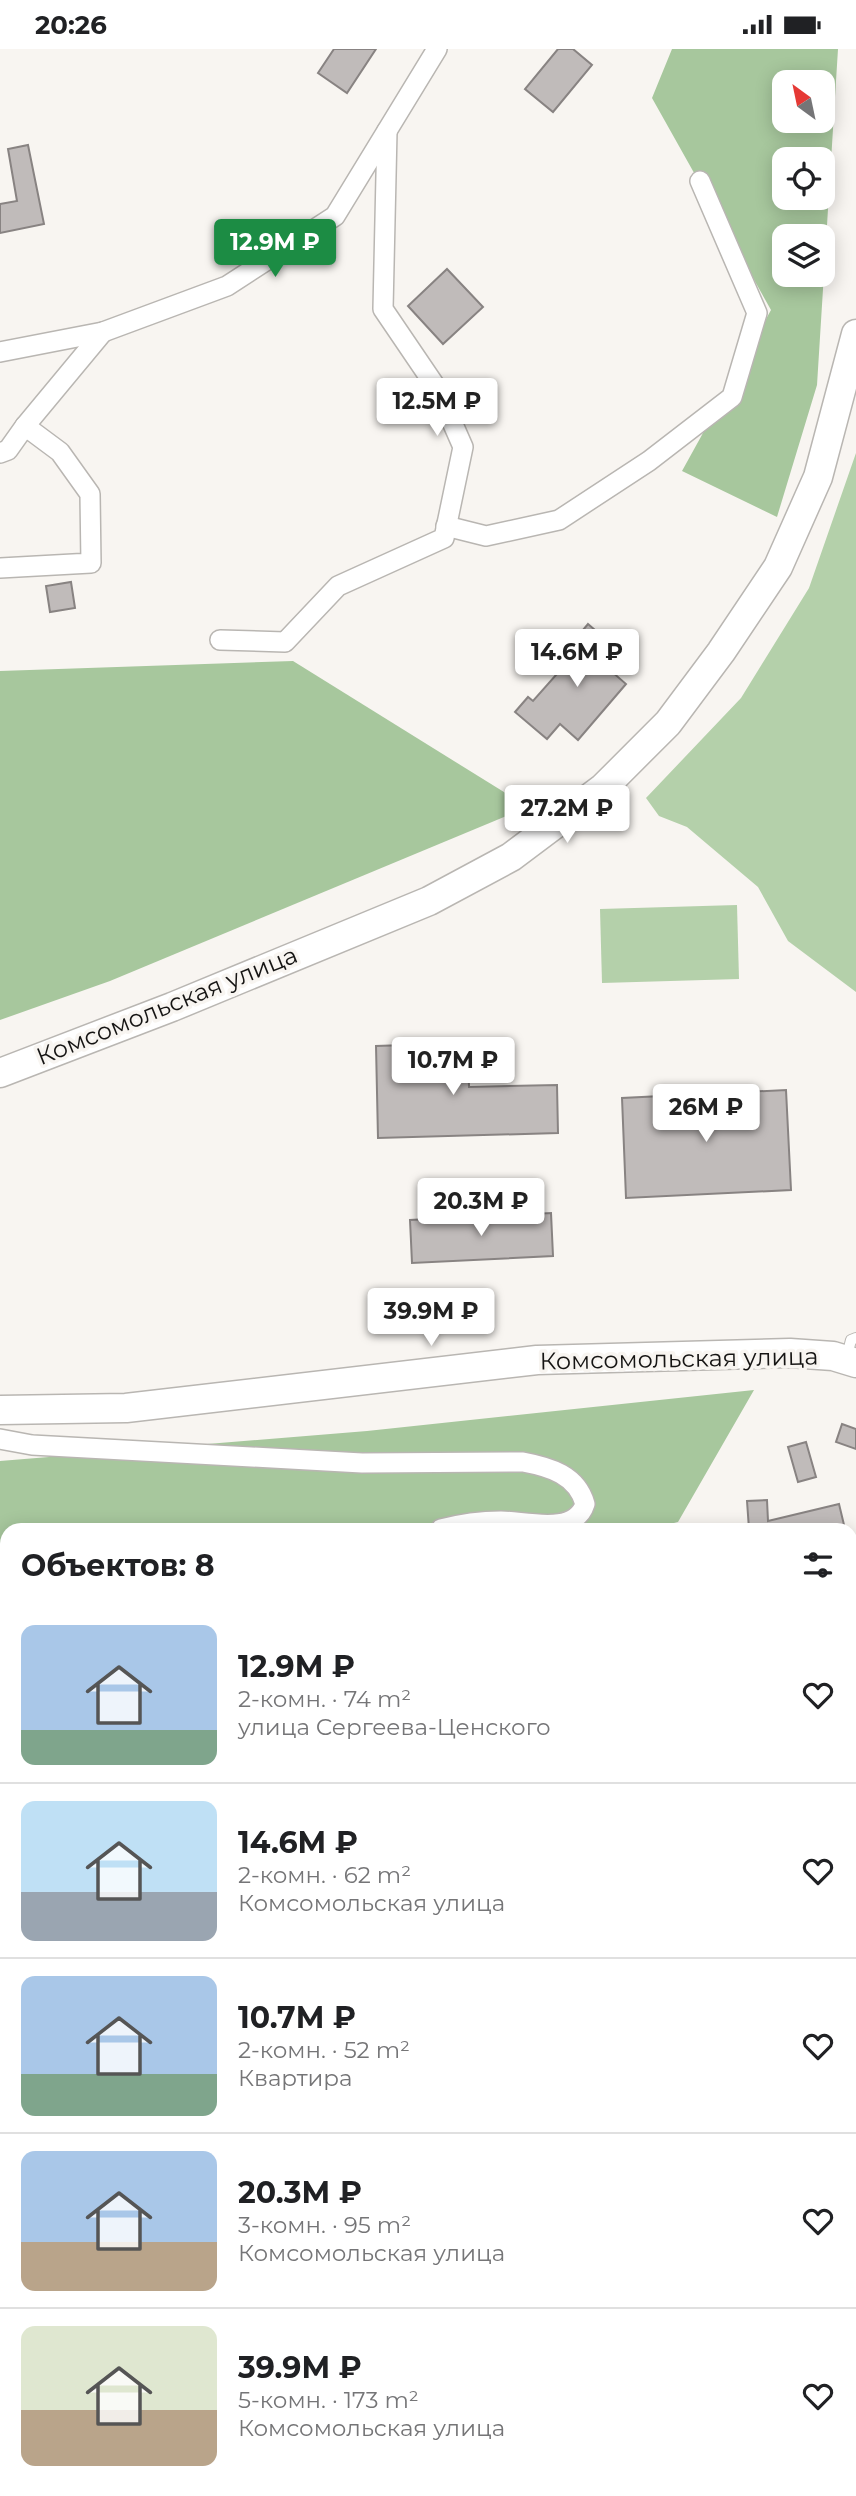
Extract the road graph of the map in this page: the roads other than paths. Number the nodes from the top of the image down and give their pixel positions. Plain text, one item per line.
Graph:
1 (437, 49) edge
2 (387, 131) junction
3 (699, 181) dead end
4 (103, 332) junction
5 (856, 334) edge
6 (0, 352) edge
7 (25, 426) junction
8 (0, 453) edge
9 (446, 526) junction
10 (0, 568) edge
11 (219, 640) dead end
12 (0, 1073) edge
13 (852, 1353) edge
14 (0, 1410) edge
15 (0, 1439) edge
16 (481, 1523) edge
17 (540, 1523) edge
18 (562, 1523) edge

1 - 2 street
2 - 4 street
2 - 9 street
3 - 9 street
4 - 6 street
4 - 7 street
5 - 12 main road, Комсомольская улица
7 - 8 street
7 - 10 street
9 - 11 street
13 - 14 main road, Комсомольская улица
15 - 18 street
16 - 17 street

